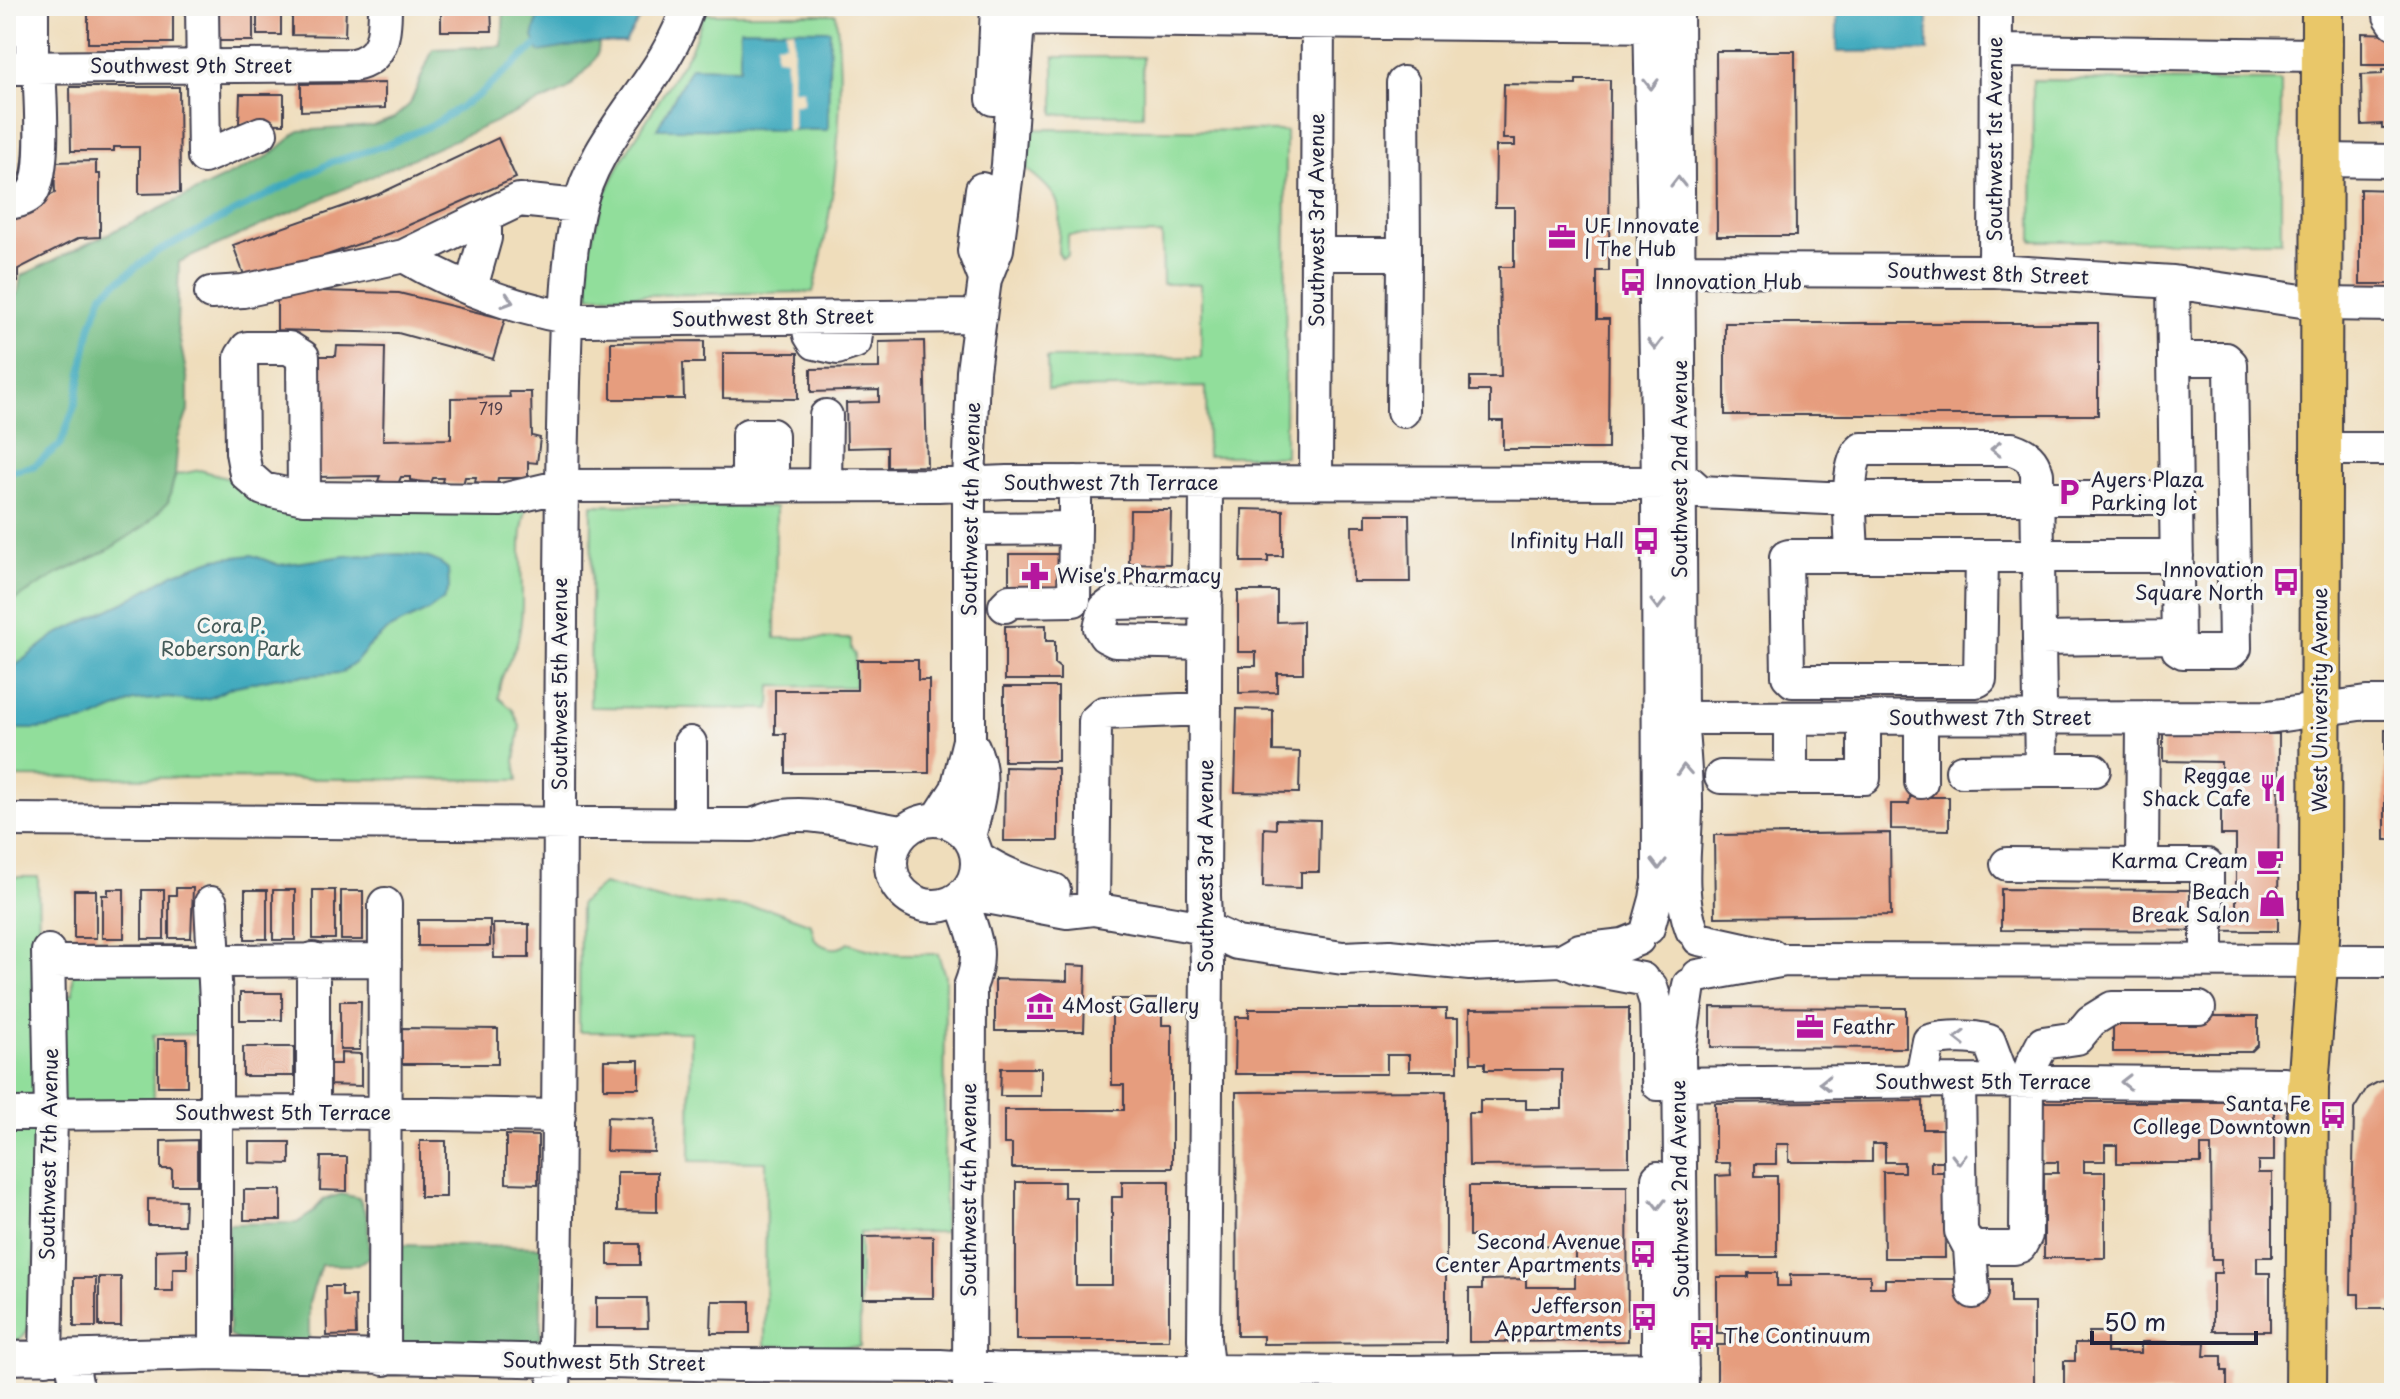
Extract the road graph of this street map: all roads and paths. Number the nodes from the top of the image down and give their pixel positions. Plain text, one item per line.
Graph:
1 (32, 6) edge
2 (202, 6) edge
3 (385, 6) edge
4 (688, 6) edge
5 (1996, 6) edge
6 (2322, 6) edge
7 (2390, 6) edge
8 (1008, 13) edge
9 (1318, 14) edge
10 (1664, 16) edge
11 (2394, 22) edge
12 (1996, 51) junction
13 (2322, 55) junction
14 (202, 66) junction
15 (26, 68) edge
16 (1403, 83) dead end
17 (261, 133) dead end
18 (2322, 160) junction
19 (2394, 161) edge
20 (10, 203) edge
21 (579, 206) junction
22 (485, 217) junction
23 (1318, 254) junction
24 (1404, 254) junction
25 (404, 256) junction
26 (1666, 269) junction
27 (1995, 271) junction
28 (2173, 282) junction
29 (471, 288) junction
30 (211, 293) dead end
31 (2322, 304) junction
32 (2394, 305) edge
33 (979, 316) junction
34 (566, 318) junction
35 (2174, 359) junction
36 (1403, 411) dead end
37 (826, 416) dead end
38 (2321, 449) junction
39 (2394, 449) edge
40 (1075, 482) junction
41 (1206, 483) junction
42 (1316, 483) junction
43 (969, 484) junction
44 (1676, 484) junction
45 (825, 485) junction
46 (562, 486) junction
47 (304, 498) dead end
48 (1839, 498) junction
49 (2038, 498) junction
50 (2176, 498) junction
51 (1075, 528) junction
52 (969, 529) junction
53 (1852, 556) junction
54 (1982, 556) junction
55 (2039, 556) junction
56 (2177, 556) junction
57 (1206, 601) junction
58 (969, 606) junction
59 (1005, 606) junction
60 (1100, 628) junction
61 (2178, 637) junction
62 (2039, 639) junction
63 (1205, 643) junction
64 (2394, 703) edge
65 (2320, 708) junction
66 (1205, 709) junction
67 (1670, 718) junction
68 (1791, 718) junction
69 (1864, 718) junction
70 (1921, 718) junction
71 (2040, 718) junction
72 (2143, 718) junction
73 (969, 740) junction
74 (690, 743) dead end
75 (2041, 770) junction
76 (2094, 770) dead end
77 (1962, 771) dead end
78 (1721, 777) dead end
79 (1791, 778) junction
80 (1921, 782) dead end
81 (6, 820) edge
82 (937, 820) junction
83 (559, 822) junction
84 (690, 824) junction
85 (752, 825) junction
86 (904, 832) junction
87 (973, 847) junction
88 (2007, 864) dead end
89 (2142, 865) junction
90 (891, 869) junction
91 (953, 899) junction
92 (211, 903) dead end
93 (385, 904) dead end
94 (1093, 909) junction
95 (1205, 928) junction
96 (1643, 934) junction
97 (1696, 935) junction
98 (214, 959) junction
99 (313, 959) junction
100 (385, 960) junction
101 (1562, 960) junction
102 (1785, 960) junction
103 (2207, 960) junction
104 (2318, 961) junction
105 (2394, 961) edge
106 (1693, 981) junction
107 (1646, 983) junction
108 (2199, 1008) dead end
109 (1959, 1081) junction
110 (2016, 1081) junction
111 (1921, 1082) junction
112 (1668, 1084) junction
113 (2308, 1088) junction
114 (313, 1112) junction
115 (217, 1113) junction
116 (385, 1113) junction
117 (6, 1114) edge
118 (51, 1114) junction
119 (559, 1116) junction
120 (1970, 1248) junction
121 (1973, 1292) dead end
122 (216, 1353) junction
123 (58, 1357) junction
124 (6, 1358) edge
125 (384, 1359) junction
126 (555, 1360) junction
127 (921, 1379) edge
128 (969, 1380) edge
129 (1209, 1381) edge
130 (1670, 1381) edge
131 (1068, 1382) edge
132 (1400, 1383) edge
133 (78, 1393) edge
134 (554, 1393) edge
135 (2306, 1393) edge

1 - 15 street
2 - 14 street
3 - 14 street, Southwest 9th Street
4 - 21 street, Southwest 5th Avenue
5 - 12 street, Southwest 1st Avenue
6 - 13 main road, West University Avenue
7 - 11 street
8 - 9 street
8 - 33 street, Southwest 4th Avenue
9 - 10 street
9 - 23 street, Southwest 3rd Avenue
10 - 26 street, Southwest 2nd Avenue
12 - 13 street
12 - 27 street, Southwest 1st Avenue
13 - 18 main road, West University Avenue
14 - 15 street, Southwest 9th Street
14 - 17 street
15 - 20 street
16 - 24 street
18 - 19 street
18 - 31 main road, West University Avenue
21 - 22 street
21 - 34 street, Southwest 5th Avenue
22 - 25 street
22 - 29 street
23 - 24 street
23 - 42 street, Southwest 3rd Avenue
24 - 36 street
25 - 29 street, Southwest 8th Street
25 - 30 street
26 - 27 street, Southwest 8th Street
26 - 44 street, Southwest 2nd Avenue
27 - 28 street, Southwest 8th Street
28 - 31 street, Southwest 8th Street
28 - 35 street
29 -> 34 street, Southwest 8th Street
31 - 32 street, Southwest 8th Street
31 - 38 main road, West University Avenue
33 - 34 street, Southwest 8th Street
33 - 43 street, Southwest 4th Avenue
34 - 46 street, Southwest 5th Avenue
35 - 50 street
35 - 61 street
37 - 45 street
38 - 39 street
38 - 65 main road, West University Avenue
40 - 41 street, Southwest 7th Terrace
40 - 43 street, Southwest 7th Terrace
40 - 51 street
41 - 42 street, Southwest 7th Terrace
41 - 57 street, Southwest 3rd Avenue
42 - 44 street, Southwest 7th Terrace
43 - 45 street, Southwest 7th Terrace
43 - 52 street, Southwest 4th Avenue
44 - 48 street
44 - 67 street, Southwest 2nd Avenue
45 - 46 street, Southwest 7th Terrace
46 - 47 street, Southwest 7th Terrace
46 - 83 street, Southwest 5th Avenue
48 - 49 street
49 -> 48 street
48 - 53 street
49 - 50 street
49 - 55 street
50 - 56 street
51 - 52 street
51 - 59 street
52 - 58 street, Southwest 4th Avenue
53 - 54 street
53 - 54 street
54 - 55 street
55 - 56 street
55 - 62 street
56 - 61 street
57 - 60 street
57 - 63 street, Southwest 3rd Avenue
58 - 59 street
58 - 73 street, Southwest 4th Avenue
59 - 60 street
60 - 63 street
61 - 62 street
62 - 71 street
63 - 66 street, Southwest 3rd Avenue
64 - 65 street, Southwest 7th Street
65 - 72 street, Southwest 7th Street
65 - 104 main road, West University Avenue
66 - 94 street
66 - 95 street, Southwest 3rd Avenue
67 - 68 street, Southwest 7th Street
67 -> 96 street, Southwest 2nd Avenue
97 -> 67 street, Southwest 2nd Avenue
68 - 69 street, Southwest 7th Street
68 - 79 street
69 - 70 street, Southwest 7th Street
69 - 79 street
70 - 71 street, Southwest 7th Street
70 - 80 street
71 - 72 street, Southwest 7th Street
71 - 75 street
72 - 89 street
73 - 82 street, Southwest 4th Avenue
73 - 87 street, Southwest 4th Avenue
74 - 84 street
75 - 76 street
75 - 77 street
78 - 79 street
81 - 83 street
82 - 86 street
82 - 87 street
83 - 84 street
83 - 119 street, Southwest 5th Avenue
84 - 85 street
85 - 86 street
85 - 90 street
86 - 90 street
87 - 91 street
87 - 94 street
88 - 89 street
89 - 103 street
90 - 91 street
91 - 94 street
91 - 128 street, Southwest 4th Avenue
92 - 98 street
93 - 100 street
94 - 95 street
95 - 101 street
95 - 129 street, Southwest 3rd Avenue
96 - 97 street
96 - 101 street
96 - 107 street
97 - 102 street
97 - 106 street
98 - 99 street
98 - 115 street
98 - 118 street, Southwest 7th Avenue
99 - 100 street
99 - 114 street
100 - 116 street
101 - 107 street
102 - 103 street
102 - 106 street
103 - 104 street
104 - 105 street
104 - 113 main road, West University Avenue
106 - 107 street
106 - 112 street, Southwest 2nd Avenue
107 - 112 street, Southwest 2nd Avenue
108 - 110 street
109 - 110 street, Southwest 5th Terrace
109 - 111 street, Southwest 5th Terrace
109 -> 120 street
110 -> 111 street
113 -> 110 street, Southwest 5th Terrace
110 - 120 street
111 -> 112 street, Southwest 5th Terrace
112 - 130 street, Southwest 2nd Avenue
113 - 135 main road, West University Avenue
114 - 115 street, Southwest 5th Terrace
114 - 116 street, Southwest 5th Terrace
115 - 118 street, Southwest 5th Terrace
115 - 122 street
116 - 119 street, Southwest 5th Terrace
116 - 125 street
117 - 118 street, Southwest 5th Terrace
118 - 123 street, Southwest 7th Avenue
119 - 126 street, Southwest 5th Avenue
120 - 121 street
122 - 123 street, Southwest 5th Street
122 - 125 street, Southwest 5th Street
123 - 124 street, Southwest 5th Street
123 - 133 street, Southwest 7th Avenue
125 - 126 street, Southwest 5th Street
126 - 127 street, Southwest 5th Street
126 - 134 street, Southwest 5th Avenue
127 - 128 street, Southwest 5th Street
128 - 131 street, Southwest 5th Street
129 - 131 street, Southwest 5th Street
129 - 132 street, Southwest 5th Street
130 - 132 street, Southwest 5th Street

